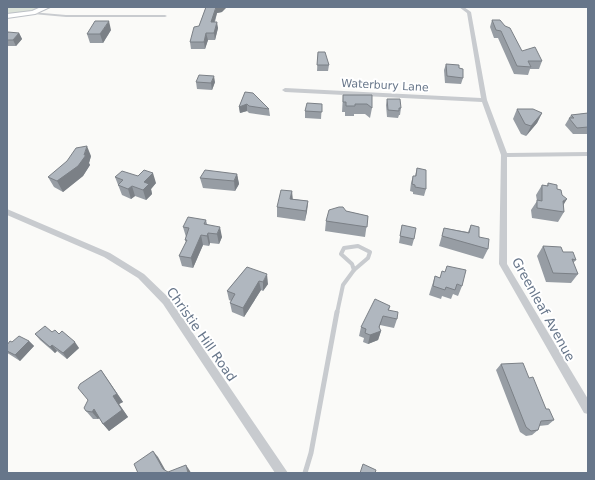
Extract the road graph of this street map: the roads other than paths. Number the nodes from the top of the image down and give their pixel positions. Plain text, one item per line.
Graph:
1 (47, 7) edge
2 (461, 7) edge
3 (33, 13) junction
4 (7, 16) edge
5 (165, 16) dead end
6 (285, 90) dead end
7 (484, 100) junction
8 (588, 154) edge
9 (504, 155) junction
10 (7, 212) edge
11 (354, 270) junction
12 (588, 409) edge
13 (282, 473) edge
14 (305, 473) edge

1 - 3 street
2 - 7 street, Greenleaf Avenue
3 - 4 street
3 - 5 street
6 - 7 street, Waterbury Lane
7 - 9 street, Greenleaf Avenue
8 - 9 street
9 - 12 street, Greenleaf Avenue
10 - 13 street, Christie Hill Road
11 - 11 lane
11 - 14 lane

